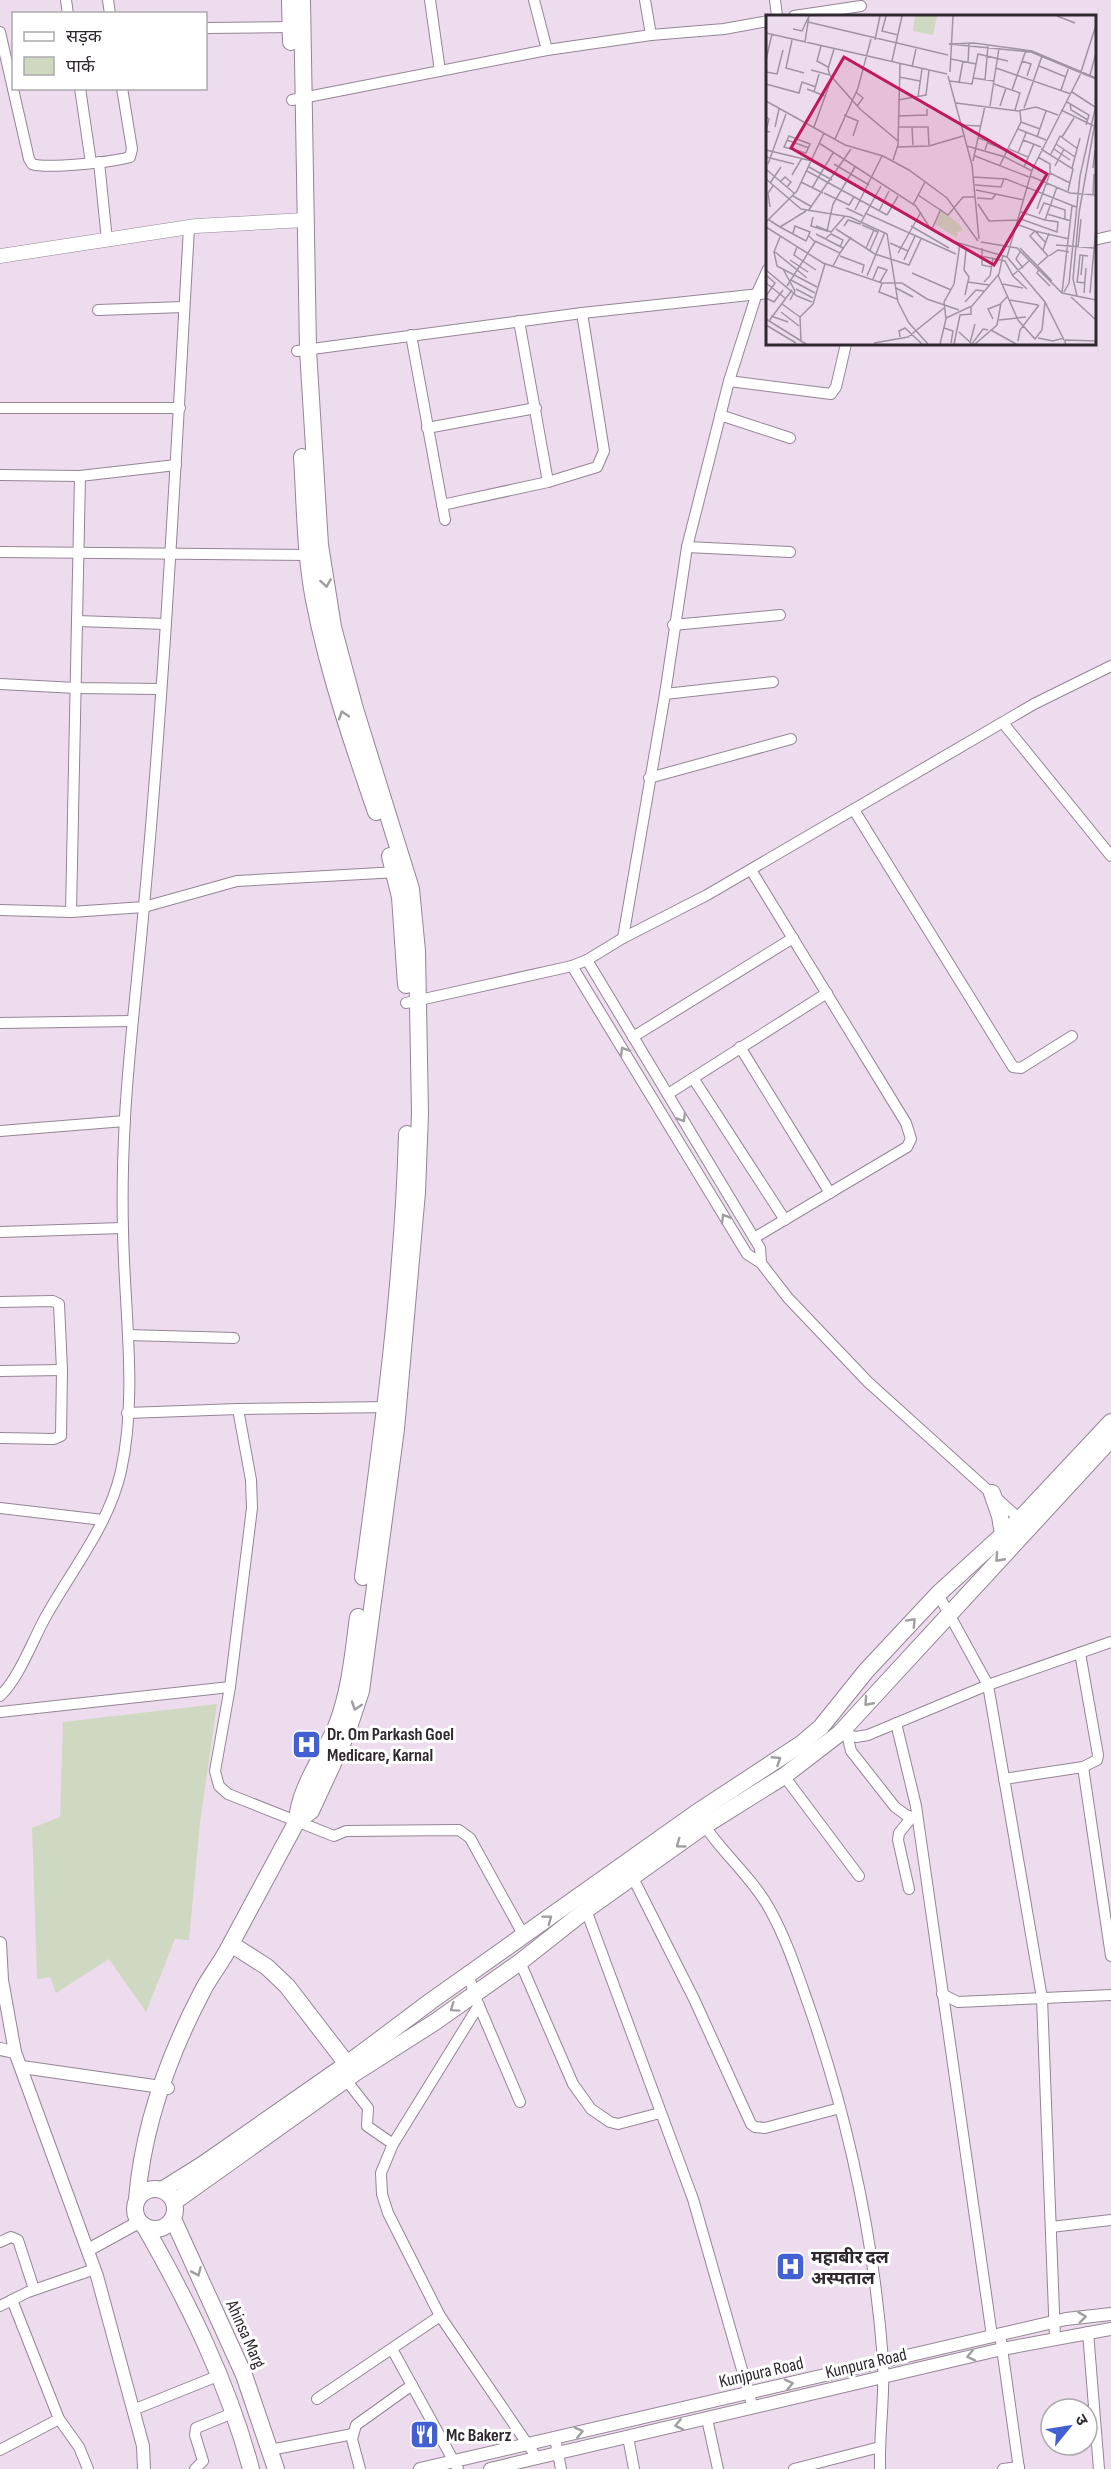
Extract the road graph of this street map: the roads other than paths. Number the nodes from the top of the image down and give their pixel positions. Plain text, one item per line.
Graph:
1 (290, 0) edge
2 (302, 0) edge
3 (430, 0) edge
4 (534, 0) edge
5 (645, 0) edge
6 (775, 0) edge
7 (861, 7) edge
8 (777, 15) edge
9 (801, 15) edge
10 (766, 21) edge
11 (291, 27) junction
12 (207, 28) edge
13 (0, 32) edge
14 (651, 35) junction
15 (547, 50) junction
16 (440, 71) junction
17 (12, 85) edge
18 (13, 90) edge
19 (80, 90) edge
20 (122, 90) edge
21 (297, 99) junction
22 (95, 162) junction
23 (300, 220) junction
24 (189, 228) junction
25 (1111, 236) edge
26 (107, 240) junction
27 (1096, 240) edge
28 (0, 256) edge
29 (766, 276) edge
30 (762, 293) edge
31 (184, 307) junction
32 (98, 310) dead end
33 (582, 313) junction
34 (519, 321) junction
35 (411, 335) junction
36 (846, 345) edge
37 (302, 350) junction
38 (729, 381) junction
39 (0, 408) edge
40 (180, 408) junction
41 (536, 408) junction
42 (720, 415) junction
43 (428, 428) junction
44 (790, 438) dead end
45 (176, 465) junction
46 (0, 475) edge
47 (80, 476) junction
48 (548, 482) junction
49 (442, 505) junction
50 (445, 520) dead end
51 (687, 547) junction
52 (0, 552) edge
53 (790, 552) dead end
54 (79, 553) junction
55 (170, 555) junction
56 (315, 555) junction
57 (780, 615) dead end
58 (77, 621) junction
59 (165, 624) junction
60 (674, 625) junction
61 (1111, 666) edge
62 (773, 682) dead end
63 (0, 684) edge
64 (76, 688) junction
65 (160, 688) junction
66 (665, 694) junction
67 (1004, 723) junction
68 (791, 740) dead end
69 (649, 778) junction
70 (854, 810) junction
71 (1111, 856) edge
72 (751, 870) junction
73 (400, 872) junction
74 (144, 907) junction
75 (0, 910) edge
76 (71, 912) junction
77 (622, 938) junction
78 (793, 938) junction
79 (587, 960) junction
80 (572, 966) junction
81 (827, 993) junction
82 (412, 1002) junction
83 (132, 1021) junction
84 (0, 1023) edge
85 (1072, 1036) dead end
86 (633, 1037) junction
87 (740, 1047) junction
88 (693, 1078) junction
89 (668, 1094) junction
90 (125, 1121) junction
91 (0, 1131) edge
92 (830, 1193) junction
93 (785, 1220) junction
94 (122, 1228) junction
95 (0, 1232) edge
96 (754, 1238) junction
97 (761, 1263) junction
98 (0, 1302) edge
99 (128, 1335) junction
100 (234, 1338) dead end
101 (62, 1370) junction
102 (0, 1371) edge
103 (391, 1407) junction
104 (238, 1409) junction
105 (127, 1413) junction
106 (1109, 1435) edge
107 (0, 1438) edge
108 (992, 1493) junction
109 (0, 1508) edge
110 (103, 1520) junction
111 (1024, 1522) junction
112 (1003, 1534) junction
113 (938, 1594) junction
114 (948, 1614) junction
115 (1111, 1642) edge
116 (1080, 1653) junction
117 (988, 1685) junction
118 (230, 1687) junction
119 (0, 1696) edge
120 (0, 1712) edge
121 (896, 1723) junction
122 (843, 1733) junction
123 (1083, 1767) junction
124 (784, 1776) junction
125 (1004, 1779) junction
126 (745, 1790) junction
127 (915, 1818) junction
128 (700, 1820) junction
129 (297, 1821) junction
130 (654, 1853) junction
131 (1111, 1875) edge
132 (859, 1876) dead end
133 (1099, 1876) junction
134 (633, 1878) junction
135 (909, 1889) dead end
136 (586, 1910) junction
137 (1108, 1920) edge
138 (524, 1936) junction
139 (0, 1943) edge
140 (231, 1944) junction
141 (0, 1955) edge
142 (1111, 1956) edge
143 (520, 1962) junction
144 (470, 1976) junction
145 (942, 1994) junction
146 (1111, 1995) edge
147 (1042, 1998) junction
148 (477, 1999) junction
149 (0, 2049) edge
150 (15, 2052) junction
151 (22, 2067) junction
152 (347, 2072) junction
153 (164, 2087) junction
154 (520, 2102) dead end
155 (840, 2108) junction
156 (660, 2113) junction
157 (393, 2144) junction
158 (156, 2195) junction
159 (173, 2219) junction
160 (1111, 2220) edge
161 (142, 2224) junction
162 (1051, 2228) junction
163 (0, 2242) edge
164 (88, 2250) junction
165 (95, 2269) junction
166 (34, 2289) junction
167 (12, 2300) junction
168 (0, 2306) edge
169 (1111, 2314) edge
170 (440, 2316) junction
171 (1054, 2322) junction
172 (1111, 2329) edge
173 (1088, 2332) junction
174 (996, 2335) junction
175 (1055, 2339) junction
176 (393, 2349) junction
177 (1002, 2349) junction
178 (883, 2362) junction
179 (220, 2375) junction
180 (882, 2377) junction
181 (412, 2385) junction
182 (748, 2393) junction
183 (317, 2399) dead end
184 (753, 2408) junction
185 (133, 2410) junction
186 (233, 2413) junction
187 (707, 2419) junction
188 (59, 2420) junction
189 (353, 2434) junction
190 (628, 2437) junction
191 (555, 2438) junction
192 (528, 2444) junction
193 (880, 2447) junction
194 (0, 2450) edge
195 (270, 2450) junction
196 (487, 2454) junction
197 (558, 2454) junction
198 (537, 2458) junction
199 (456, 2465) edge
200 (1019, 2468) edge
201 (88, 2469) edge
202 (144, 2469) edge
203 (195, 2469) edge
204 (251, 2469) edge
205 (276, 2469) edge
206 (360, 2469) edge
207 (420, 2469) edge
208 (490, 2469) edge
209 (561, 2469) edge
210 (634, 2469) edge
211 (718, 2469) edge
212 (794, 2469) edge
213 (880, 2469) edge
214 (1003, 2469) edge
215 (1099, 2469) edge

1 - 11 main road
2 - 21 main road
3 - 16 street
4 - 15 street
5 - 14 street
6 - 8 street
7 - 9 street
10 - 14 street
11 - 12 street
11 - 21 main road
13 - 17 street
14 - 15 street
15 - 16 street
16 - 21 street
18 - 22 street
19 - 22 street
20 - 22 street
21 - 23 main road
22 - 26 street
23 - 24 main road
23 - 37 main road
24 - 26 main road
24 - 31 street
25 - 27 street
26 - 28 main road
29 - 30 street
30 - 33 street
30 - 38 street
31 - 32 street
31 - 40 street
33 - 34 street
33 - 48 street
34 - 35 street
34 - 41 street
35 - 37 street
35 - 43 street
36 - 38 street
37 - 56 main road
38 - 42 street
39 - 40 street
40 - 45 street
41 - 43 street
41 - 48 street
42 - 44 street
42 - 51 street
43 - 49 street
45 - 47 street
45 - 55 street
46 - 47 street
47 - 54 street
48 - 49 street
49 - 50 street
51 - 53 street
51 - 60 street
52 - 54 street
54 - 55 street
54 - 58 street
55 - 56 street
55 - 59 street
56 - 73 main road
57 - 60 street
58 - 59 street
58 - 64 street
59 - 65 street
60 - 66 street
61 - 67 street
62 - 66 street
63 - 64 street
64 - 65 street
64 - 76 street
65 - 74 street
66 - 69 street
67 - 70 street
67 - 71 street
68 - 69 street
69 - 77 street
70 - 72 street
70 - 85 street
72 - 77 street
72 - 78 street
73 - 74 street
73 - 82 main road
74 - 76 street
74 - 83 street
75 - 76 street
77 - 79 street
78 - 81 street
78 - 86 street
79 - 80 street
79 - 86 street
80 - 82 street
97 -> 80 street
81 - 87 street
81 - 92 street
82 - 103 main road
83 - 84 street
83 - 90 street
86 - 89 street
87 - 88 street
87 - 92 street
88 - 89 street
88 - 93 street
89 -> 96 street
90 - 91 street
90 - 94 street
92 - 93 street
93 - 96 street
94 - 95 street
94 - 99 street
96 - 97 street
97 - 108 street
98 - 101 street
99 - 100 street
99 - 105 street
101 - 102 street
101 - 107 street
103 - 104 street
103 - 129 main road
104 - 105 street
104 - 118 street
105 - 110 street
106 - 111 main road
108 - 111 street
108 - 112 main road
109 - 110 street
110 - 119 street
111 - 112 main road
111 -> 114 main road
112 - 113 main road
113 - 114 street
126 -> 113 main road
114 - 117 street
114 -> 122 main road
115 - 116 street
116 - 117 street
116 - 123 street
117 - 121 street
117 - 125 street
118 - 120 street
118 - 129 street
121 - 122 street
121 - 127 street
122 - 124 main road
122 - 127 street
123 - 125 street
123 - 133 street
124 - 126 main road
124 - 132 street
125 - 147 street
126 - 128 main road
127 - 135 street
127 - 145 street
128 - 130 main road
128 - 155 street
129 - 138 street
129 - 140 main road
130 - 134 main road
138 -> 130 main road
131 - 133 street
133 - 137 street
134 - 136 main road
134 - 155 street
136 - 143 main road
136 - 156 street
137 - 142 street
138 - 144 main road
139 - 141 street
140 - 152 main road
140 - 153 main road
141 - 150 street
143 - 148 main road
143 - 156 street
144 - 148 street
144 - 152 main road
145 - 147 street
145 - 174 street
146 - 147 street
147 - 162 street
148 -> 152 main road
148 - 154 street
148 - 157 street
149 - 150 street
150 - 151 street
151 - 153 street
151 - 164 street
152 - 157 street
152 - 158 main road
153 - 158 main road
155 - 178 street
156 - 182 street
157 - 170 street
158 - 159 main road
158 - 161 main road
159 - 161 main road
159 -> 195 main road, Ahinsa Marg
160 - 162 street
161 - 164 street
161 - 179 main road
162 - 171 street
163 - 166 street
164 - 165 street
165 - 166 street
165 - 185 street
166 - 167 street
167 - 168 street
167 - 188 street
171 -> 169 street, Kunjpura Road
170 - 176 street
170 - 192 street
171 - 174 street, Kunjpura Road
171 - 175 street
172 - 173 street, Kunpura Road
173 - 175 street, Kunpura Road
173 - 215 street
174 - 177 street
174 - 178 street, Kunjpura Road
175 - 177 street, Kunpura Road
176 - 181 street
176 - 183 street
177 -> 180 street, Kunpura Road
177 - 200 street
178 - 180 street
182 -> 178 street, Kunjpura Road
179 - 185 street
179 - 186 main road
180 - 184 street, Kunpura Road
180 - 193 street
181 - 189 street
181 - 199 street
182 - 184 street
191 -> 182 street, Kunjpura Road
184 - 187 street, Kunpura Road
185 - 202 street
186 - 203 street
186 - 204 main road
187 -> 190 street, Kunpura Road
187 - 211 street
188 - 194 street
188 - 201 street
189 - 195 street
189 - 206 street
190 - 197 street, Kunpura Road
190 - 210 street
191 - 192 street, Kunjpura Road
191 - 197 street
192 - 196 street, Kunjpura Road
192 - 198 street
193 - 212 street
193 - 213 street
195 - 205 main road, Ahinsa Marg
196 - 199 street, Kunjpura Road
196 - 208 street
197 - 198 street, Kunpura Road
197 - 209 street
198 - 208 street, Kunpura Road
199 - 207 street, Kunjpura Road
200 - 214 street

